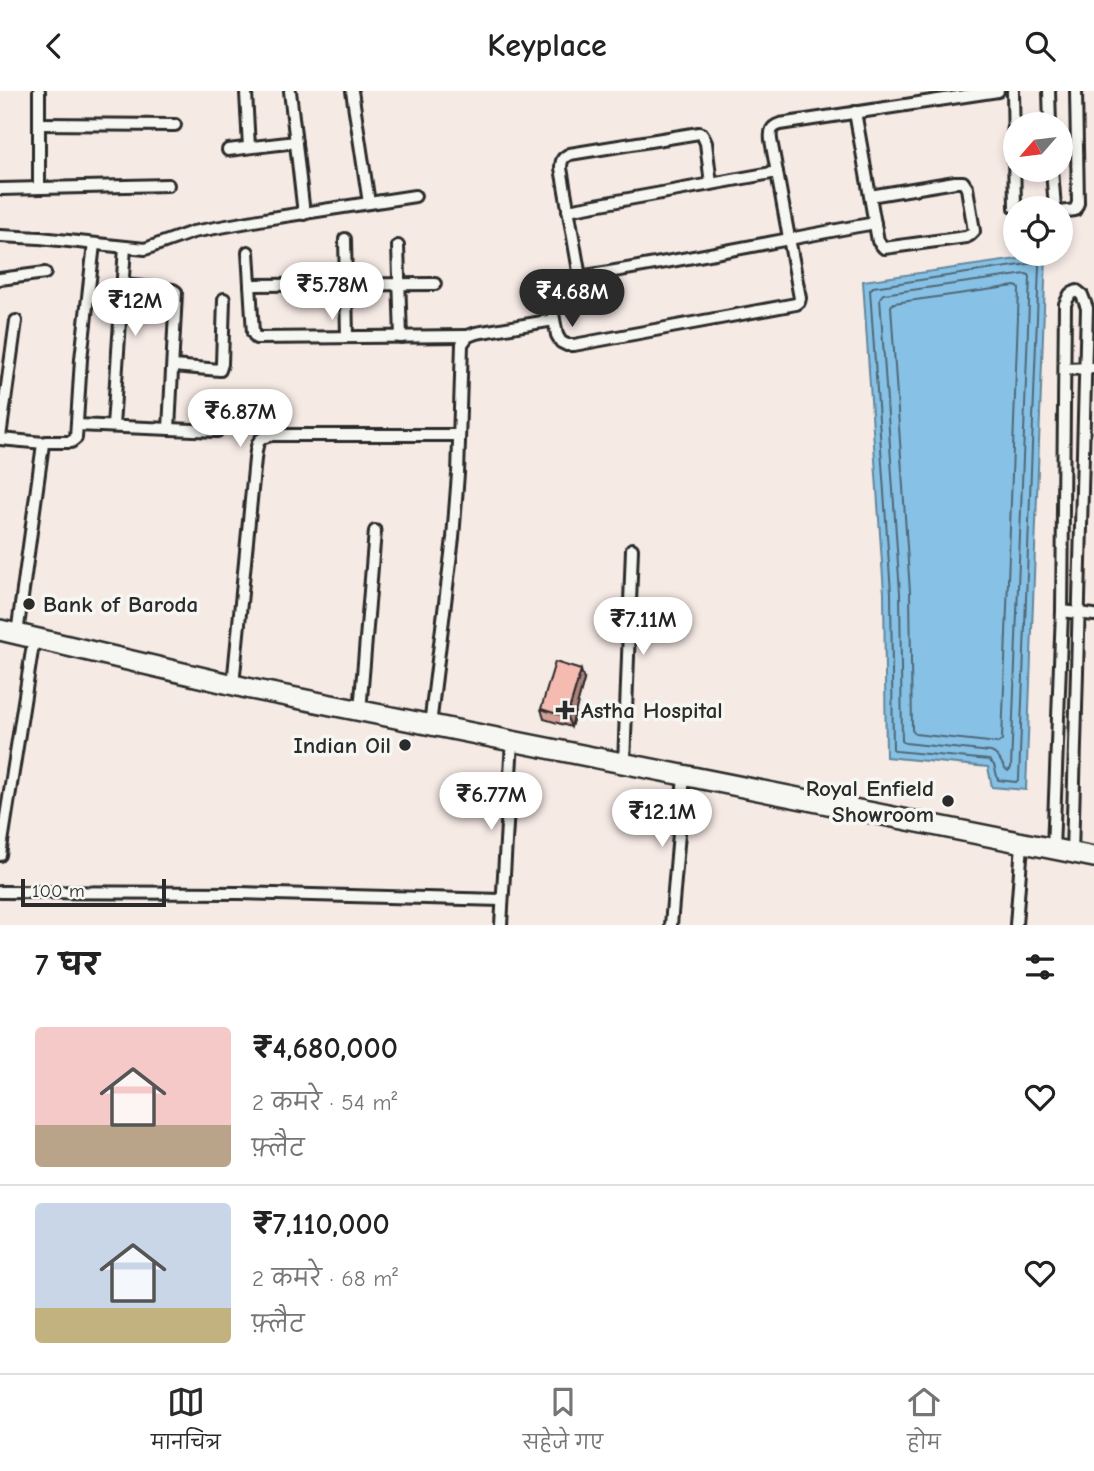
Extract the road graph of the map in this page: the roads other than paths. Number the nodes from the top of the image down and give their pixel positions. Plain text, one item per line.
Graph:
1 (39, 91) edge
2 (290, 91) edge
3 (352, 91) edge
4 (905, 91) edge
5 (991, 91) edge
6 (1013, 91) edge
7 (1049, 91) edge
8 (1076, 91) edge
9 (246, 93) edge
10 (906, 104) junction
11 (855, 112) junction
12 (1050, 112) edge
13 (39, 124) junction
14 (175, 125) dead end
15 (296, 142) junction
16 (249, 147) junction
17 (228, 150) dead end
18 (777, 172) junction
19 (711, 184) junction
20 (168, 185) dead end
21 (39, 188) junction
22 (0, 189) edge
23 (415, 196) dead end
24 (870, 196) junction
25 (1016, 196) edge
26 (369, 204) junction
27 (568, 210) junction
28 (1073, 210) edge
29 (304, 214) junction
30 (875, 223) junction
31 (0, 236) edge
32 (345, 239) dead end
33 (790, 239) junction
34 (94, 244) junction
35 (398, 246) dead end
36 (125, 247) junction
37 (248, 252) dead end
38 (46, 273) dead end
39 (580, 277) junction
40 (0, 279) edge
41 (346, 284) junction
42 (399, 284) junction
43 (435, 284) dead end
44 (123, 285) junction
45 (250, 285) junction
46 (224, 299) dead end
47 (554, 320) junction
48 (16, 321) dead end
49 (468, 336) junction
50 (346, 337) junction
51 (401, 337) junction
52 (6, 350) edge
53 (173, 366) junction
54 (1090, 368) edge
55 (1065, 369) junction
56 (77, 425) junction
57 (113, 426) junction
58 (169, 429) junction
59 (217, 431) dead end
60 (459, 435) junction
61 (0, 438) edge
62 (44, 443) junction
63 (375, 531) dead end
64 (632, 548) dead end
65 (1062, 611) junction
66 (1080, 614) junction
67 (1094, 615) edge
68 (17, 634) edge
69 (233, 685) junction
70 (360, 711) junction
71 (430, 725) junction
72 (512, 741) junction
73 (624, 764) junction
74 (684, 776) junction
75 (1022, 844) junction
76 (1063, 852) junction
77 (0, 855) edge
78 (1094, 857) edge
79 (0, 892) edge
80 (502, 901) junction
81 (501, 925) edge
82 (671, 925) edge
83 (1016, 925) edge

1 - 13 street
2 - 15 street
3 - 26 street
4 - 10 street
5 - 10 street
6 - 25 street
7 - 12 street
8 - 28 street
9 - 16 street
10 - 11 street
11 - 18 street
11 - 24 street
13 - 14 street
13 - 21 street
15 - 16 street
15 - 29 street
16 - 17 street
18 - 19 street
18 - 33 street
19 - 27 street
19 - 27 street
20 - 21 street
21 - 22 street
23 - 26 street
24 - 30 street
24 - 30 street
26 - 29 street
27 - 39 street
29 - 36 street
30 - 33 street
31 - 34 street
32 - 41 street
33 - 39 street
33 - 47 street
34 - 36 street
34 - 56 street
35 - 42 street
36 - 44 street
37 - 45 street
38 - 40 street
39 - 47 street
41 - 42 street
41 - 45 street
41 - 50 street
42 - 43 street
42 - 51 street
44 - 53 street
44 - 57 street
45 - 50 street
46 - 53 street
47 - 49 street
48 - 52 street
49 - 51 street
49 - 60 street
50 - 51 street
52 - 61 street
53 - 58 street
54 - 55 street
54 - 55 street
54 - 66 street
55 - 65 street
56 - 57 street
56 - 62 street
57 - 58 street
58 - 59 street
60 - 69 street
60 - 71 street
61 - 62 street
62 - 68 street
63 - 70 street
64 - 73 street
65 - 66 street
65 - 76 street
66 - 67 street
66 - 76 street
68 - 69 highway
68 - 77 street
69 - 70 highway
70 - 71 highway
71 - 72 highway
72 - 73 highway
72 - 80 street
73 - 74 highway
74 - 75 highway
74 - 82 street
75 - 76 highway
75 - 83 street
76 - 78 highway
79 - 80 street
80 - 81 street

